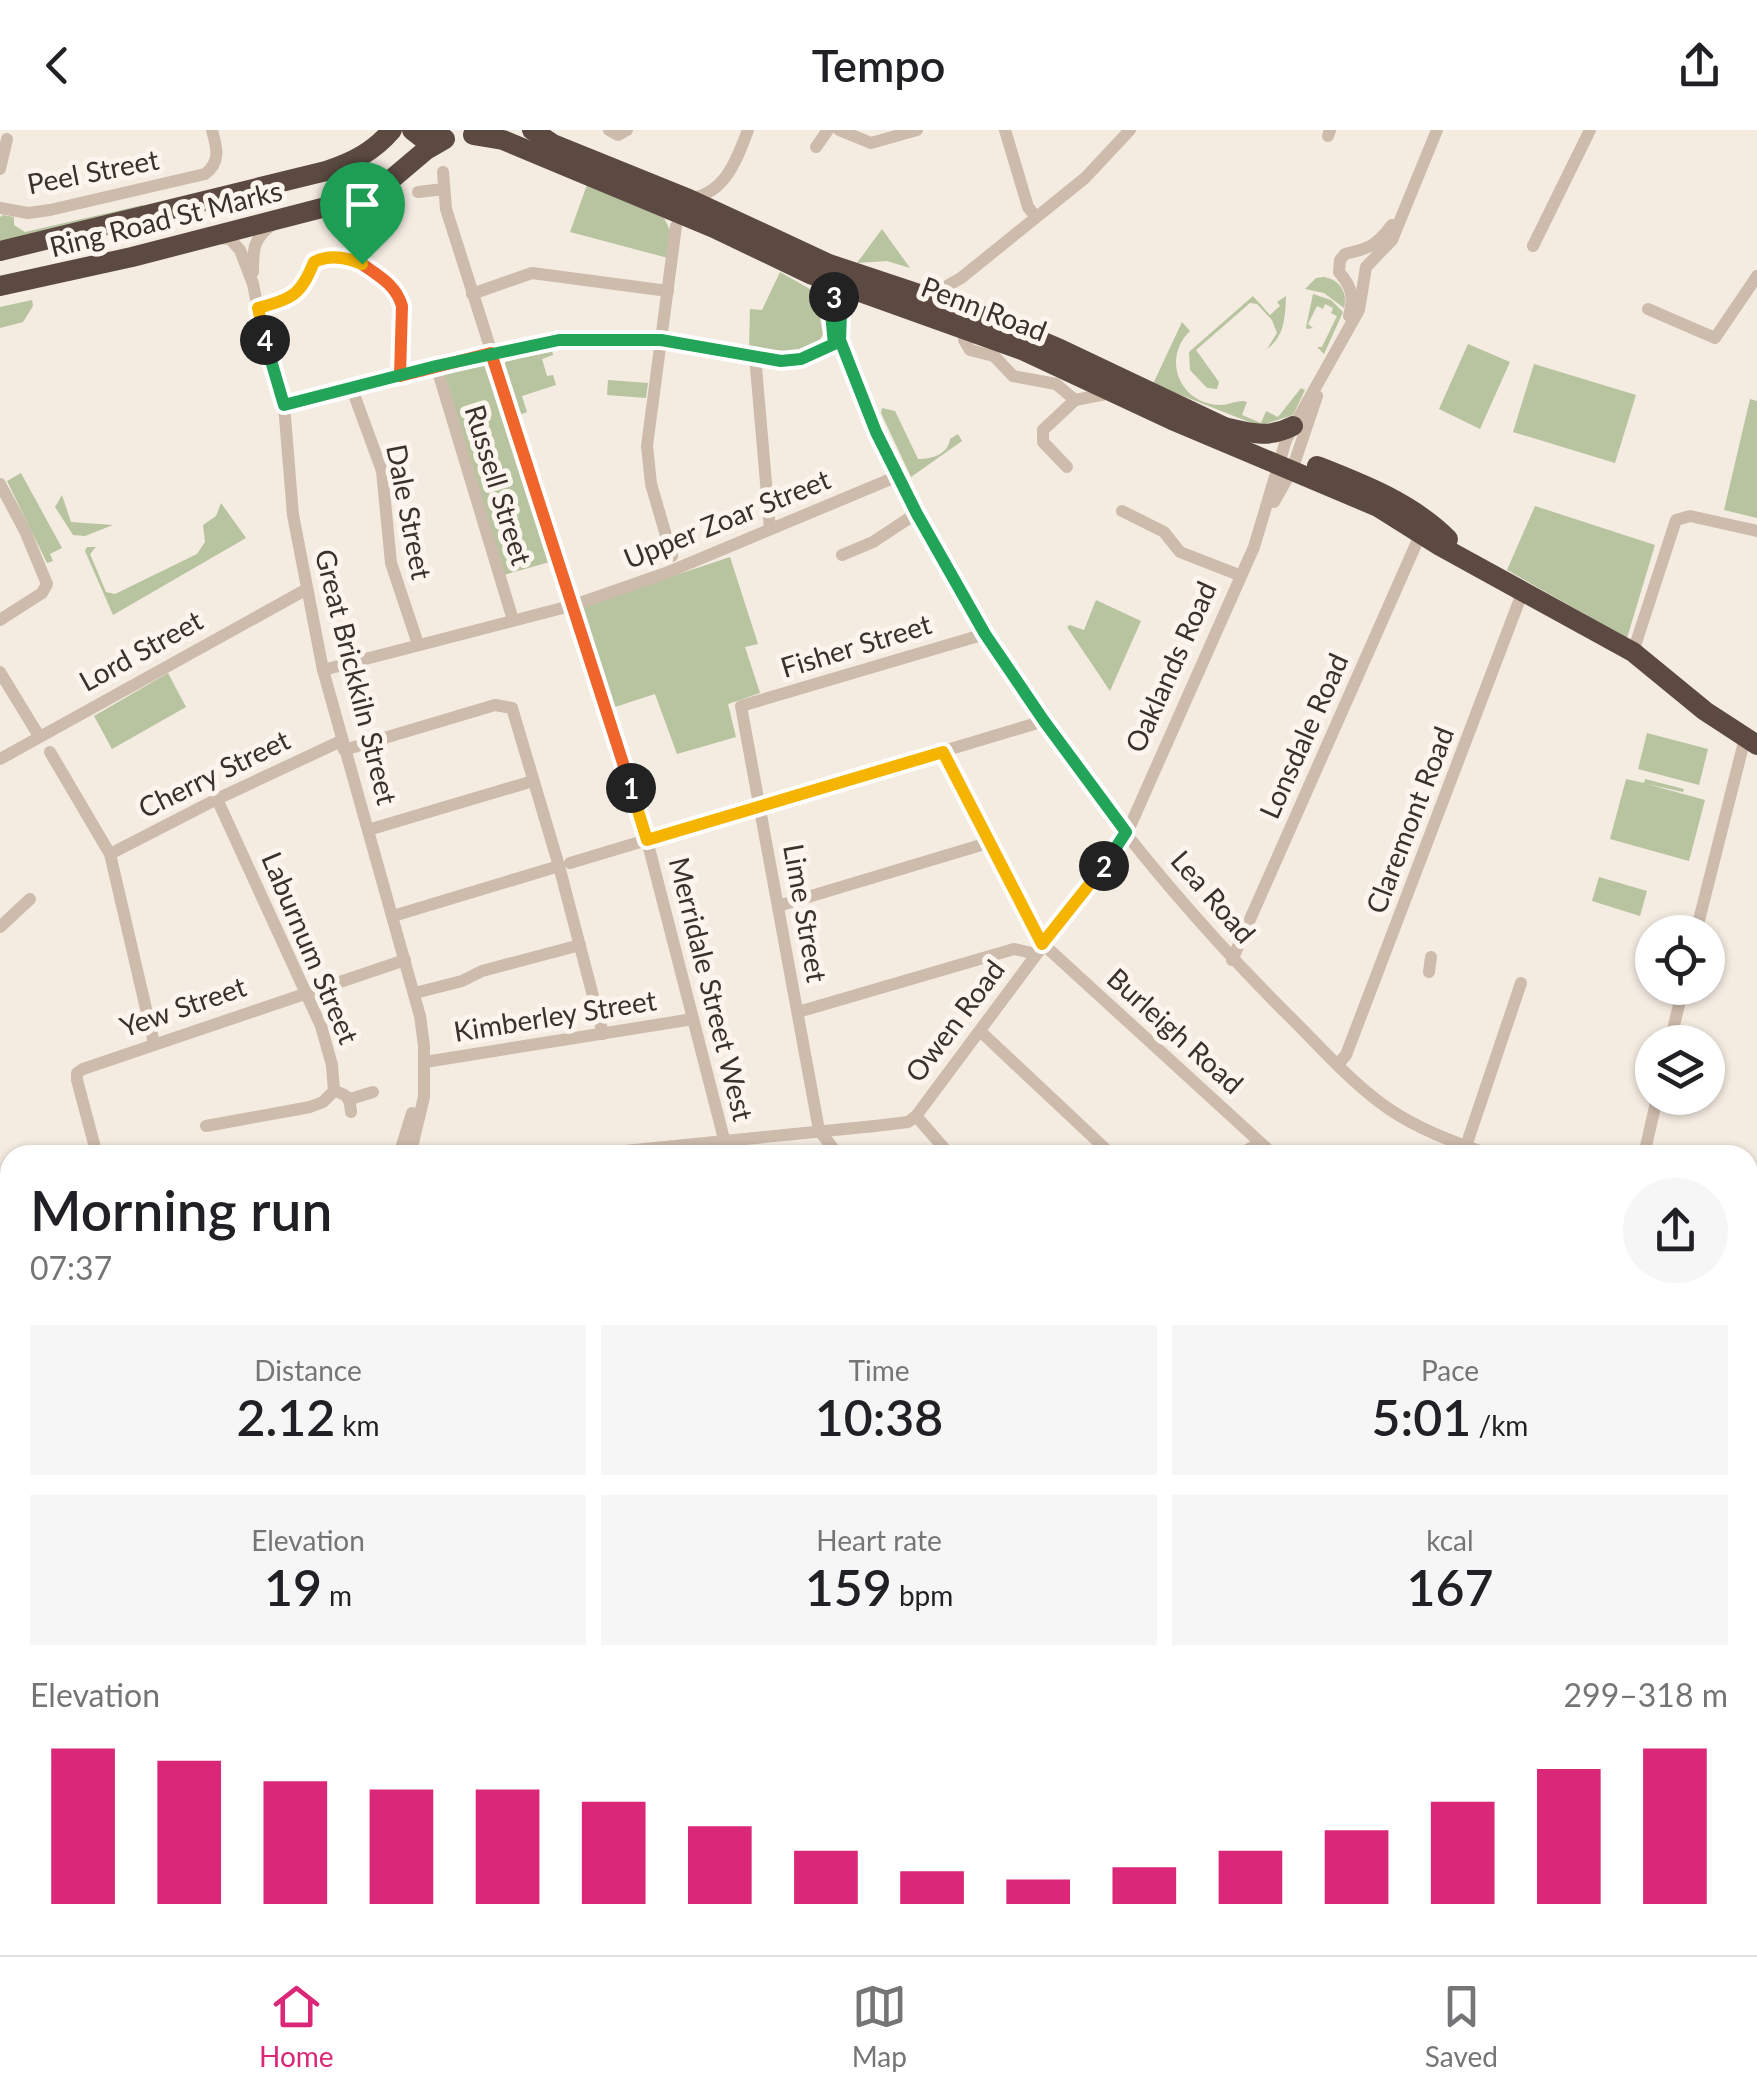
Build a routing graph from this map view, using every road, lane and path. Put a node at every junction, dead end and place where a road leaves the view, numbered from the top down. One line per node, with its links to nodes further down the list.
1 (212, 130): 23 (street, Peel Street)
2 (392, 130): 31 (highway, Ring Road St Marks)
3 (412, 130): 15 (highway)
4 (532, 130): 22 (highway, Penn Road)
5 (748, 130): 19 (street)
6 (828, 130): 16 (street)
7 (838, 130): 8 (street)
8 (917, 130)
9 (1004, 130): 25 (street)
10 (1130, 130): 25 (street)
11 (1437, 130): 24 (street)
12 (1590, 130): 30 (street)
13 (479, 132): 15 (highway); 33 (highway, Penn Road)
14 (4, 139): 17 (street)
15 (445, 139): 26 (highway, Ring Road St Marks)
16 (816, 147)
17 (0, 170)
18 (443, 172): 20 (street, Merridale Street West)
19 (721, 185): 22 (street); 27 (street)
20 (444, 189): 21 (street); 43 (street, Merridale Street West)
21 (418, 192)
22 (689, 199): 27 (highway, Penn Road)
23 (0, 208)
24 (1400, 215): 32 (street); 34 (street)
25 (1035, 216): 37 (street)
26 (281, 220): 29 (highway, Ring Road St Marks); 39 (street)
27 (731, 220): 33 (highway, Penn Road)
28 (679, 234): 42 (street)
29 (202, 238): 39 (street, Great Brickkiln Street); 40 (highway, Ring Road St Marks)
30 (1533, 246)
31 (0, 251)
32 (1359, 254): 34 (street); 38 (street)
33 (820, 269): 36 (highway, Penn Road); 41 (highway, Penn Road); 48 (street, Lea Road)
34 (1365, 270): 38 (street); 51 (street)
35 (1757, 276): 47 (street)
36 (867, 278): 41 (street); 44 (highway, Penn Road)
37 (961, 278): 44 (street); 49 (street)
38 (1348, 279): 51 (street)
39 (253, 284): 46 (street, Great Brickkiln Street)
40 (0, 286)
41 (842, 286): 45 (highway, Penn Road); 48 (street, Lea Road); 50 (street, Lea Road)
42 (668, 291): 43 (street); 52 (street)
43 (472, 294): 54 (street, Merridale Street West)
44 (916, 294): 49 (highway, Penn Road)
45 (882, 301): 49 (highway, Penn Road); 50 (street)
46 (258, 308): 58 (street); 63 (street, Great Brickkiln Street)
47 (1648, 309)
48 (831, 314): 53 (street, Lea Road)
49 (969, 320): 61 (highway, Penn Road); 62 (street); 64 (highway, Penn Road)
50 (839, 326): 59 (street, Lea Road)
51 (1346, 328): 56 (street)
52 (661, 340): 54 (street); 55 (street); 75 (street)
53 (834, 344): 55 (street); 59 (street, Lea Road)
54 (491, 353): 57 (street); 81 (street, Merridale Street West)
55 (755, 356): 72 (street)
56 (1330, 361): 65 (street); 66 (street)
57 (436, 366): 58 (street); 83 (street, Russell Street)
58 (400, 376): 60 (street)
59 (856, 384): 68 (street, Lea Road)
60 (352, 389): 63 (street); 85 (street, Dale Street)
61 (1112, 393): 62 (street); 66 (highway, Penn Road)
62 (1076, 400): 67 (street)
63 (284, 405): 79 (street, Great Brickkiln Street)
64 (1222, 426): 65 (highway); 66 (highway, Penn Road)
65 (1293, 426): 66 (street)
66 (1287, 461): 74 (highway, Penn Road); 77 (highway, Penn Road); 78 (street, Oaklands Road)
67 (1067, 467)
68 (898, 476): 71 (street, Lea Road); 72 (street, Upper Zoar Street)
69 (0, 484): 82 (street)
70 (1122, 511): 78 (street)
71 (917, 514): 76 (street); 84 (street, Lea Road)
72 (769, 522): 81 (street, Upper Zoar Street)
73 (1757, 531): 86 (street)
74 (1420, 532): 77 (highway, Penn Road); 115 (street, Lonsdale Road)
75 (672, 556)
76 (842, 556)
77 (1466, 559): 80 (highway, Penn Road)
78 (1239, 575): 101 (street, Oaklands Road)
79 (307, 588): 87 (street, Great Brickkiln Street); 91 (street, Lord Street)
80 (1523, 592): 86 (highway, Penn Road); 126 (street, Claremont Road)
81 (574, 604): 83 (street, Upper Zoar Street); 102 (street, Merridale Street West)
82 (0, 620)
83 (513, 620): 85 (street, Upper Zoar Street)
84 (985, 634): 89 (street, Fisher Street); 90 (street, Lea Road)
85 (418, 644): 87 (street, Upper Zoar Street)
86 (1633, 652): 92 (highway, Penn Road)
87 (323, 670): 93 (street, Great Brickkiln Street)
88 (0, 672): 91 (street)
89 (741, 706): 99 (street, Lime Street)
90 (1044, 721): 95 (street); 101 (street, Lea Road)
91 (39, 736): 96 (street, Lord Street)
92 (1751, 741): 108 (street)
93 (343, 746): 97 (street, Cherry Street); 98 (street, Cherry Street); 100 (street, Great Brickkiln Street)
94 (50, 752): 104 (street)
95 (943, 752): 99 (street); 103 (street)
96 (0, 758)
97 (533, 781): 100 (street); 105 (street)
98 (217, 799): 104 (street, Cherry Street); 118 (street, Laburnum Street)
99 (760, 806): 102 (street); 107 (street, Lime Street)
100 (368, 830): 109 (street, Great Brickkiln Street)
101 (1126, 832): 112 (street, Owen Road); 115 (street, Lea Road)
102 (647, 840): 105 (street); 121 (street, Merridale Street West)
103 (990, 842): 107 (street); 112 (street)
104 (110, 854): 124 (street)
105 (564, 865): 109 (street); 111 (street)
106 (30, 899): 110 (street)
107 (778, 906): 120 (street, Lime Street)
108 (1701, 915)
109 (393, 916): 114 (street, Great Brickkiln Street)
110 (9, 922)
111 (580, 945): 119 (street); 123 (street)
112 (1039, 949): 120 (street); 122 (street, Owen Road); 135 (street, Burleigh Road)
113 (1430, 957): 116 (street)
114 (405, 960): 118 (street, Yew Street); 119 (street, Great Brickkiln Street)
115 (1232, 960): 126 (street, Lea Road)
116 (1429, 972)
117 (1521, 983): 147 (street)
118 (307, 992): 124 (street, Yew Street); 128 (street, Laburnum Street)
119 (414, 993): 125 (street, Great Brickkiln Street)
120 (798, 1012): 133 (street, Lime Street)
121 (693, 1019): 123 (street, Kimberley Street); 134 (street, Merridale Street West)
122 (980, 1031): 131 (street, Owen Road); 143 (street)
123 (603, 1034): 125 (street, Kimberley Street)
124 (154, 1043): 136 (street, Yew Street)
125 (425, 1062): 127 (street, Great Brickkiln Street)
126 (1339, 1063): 146 (street, Lea Road)
127 (424, 1084): 137 (street, Great Brickkiln Street); 138 (street)
128 (334, 1091): 129 (street); 132 (street)
129 (373, 1092)
130 (1654, 1115): 148 (street)
131 (916, 1116): 133 (street, Owen Road); 142 (street)
132 (206, 1126)
133 (820, 1130): 134 (street, Owen Road); 141 (street)
134 (724, 1139): 139 (street, Owen Road); 140 (street, Merridale Street West)
135 (1260, 1143): 144 (street); 145 (street, Burleigh Road)
136 (95, 1145)
137 (403, 1145)
138 (412, 1145)
139 (672, 1145)
140 (727, 1145)
141 (831, 1145)
142 (941, 1145)
143 (1101, 1145)
144 (1256, 1145)
145 (1262, 1145)
146 (1455, 1145)
147 (1466, 1145)
148 (1646, 1145)

